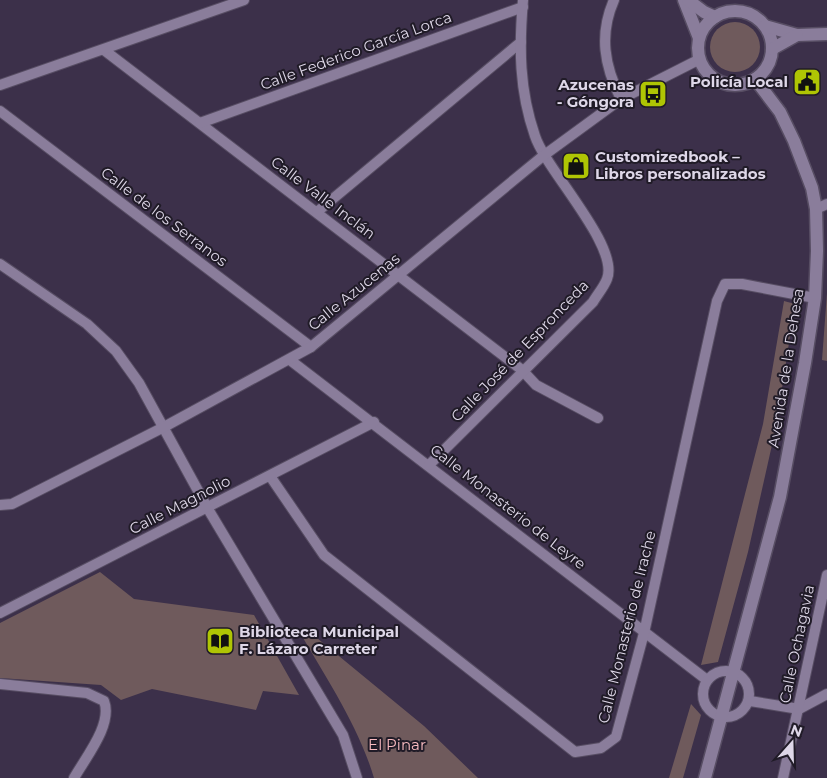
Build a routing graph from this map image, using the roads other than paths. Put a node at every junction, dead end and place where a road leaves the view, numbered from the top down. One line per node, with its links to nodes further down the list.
1 (244, 0): 13 (street)
2 (614, 0): 17 (street)
3 (684, 0): 10 (street)
4 (688, 0): 6 (street)
5 (523, 3): 11 (street, Calle José de Espronceda); 19 (street, Calle Federico García Lorca)
6 (715, 16): 7 (street); 10 (street)
7 (765, 26): 9 (street); 12 (street)
8 (827, 34): 9 (street)
9 (797, 35): 12 (street)
10 (699, 38): 14 (street)
11 (521, 42): 20 (street, Calle José de Espronceda); 22 (street)
12 (772, 49): 15 (street)
13 (104, 50): 16 (street); 19 (street, Calle Valle Inclán)
14 (700, 59): 15 (street); 17 (street, Calle Azucenas)
15 (755, 79): 21 (street, Avenida de la Dehesa)
16 (0, 85)
17 (621, 99): 20 (street, Calle Azucenas)
18 (0, 111): 26 (street, Calle de los Serranos)
19 (200, 123): 22 (street, Calle Valle Inclán)
20 (543, 156): 24 (street, Calle Azucenas); 28 (street, Calle José de Espronceda)
21 (822, 207): 25 (street, Avenida de la Dehesa)
22 (317, 212): 24 (street, Calle Valle Inclán)
23 (0, 264): 31 (street)
24 (398, 275): 26 (street, Calle Azucenas); 28 (street, Calle Valle Inclán)
25 (815, 298): 38 (street, Calle Monasterio de Irache); 39 (street, Avenida de la Dehesa)
26 (311, 347): 27 (street, Calle Azucenas)
27 (290, 360): 30 (street, Calle Monasterio de Leyre); 31 (street, Calle Azucenas)
28 (522, 370): 29 (street, Calle Valle Inclán); 32 (street, Calle José de Espronceda)
29 (598, 418)
30 (374, 422): 32 (street, Calle Monasterio de Leyre); 33 (street, Calle Magnolio)
31 (164, 427): 34 (street, Calle Azucenas); 35 (street)
32 (429, 464): 38 (street, Calle Monasterio de Leyre)
33 (270, 476): 35 (street, Calle Magnolio); 38 (street, Calle Monasterio de Irache)
34 (0, 505)
35 (208, 508): 37 (street, Calle Magnolio); 47 (street)
36 (827, 575): 44 (street, Calle Ochagavia)
37 (0, 613)
38 (644, 633): 40 (street, Calle Monasterio de Leyre)
39 (735, 672): 40 (street); 43 (street); 45 (street, Avenida de la Dehesa)
40 (707, 680): 45 (street)
41 (0, 684): 46 (street)
42 (827, 694): 44 (street)
43 (750, 701): 44 (street); 45 (street)
44 (799, 709): 49 (street, Calle Ochagavia)
45 (722, 719): 48 (street, Avenida de la Dehesa)
46 (74, 778)
47 (357, 778)
48 (705, 778)
49 (783, 778)

